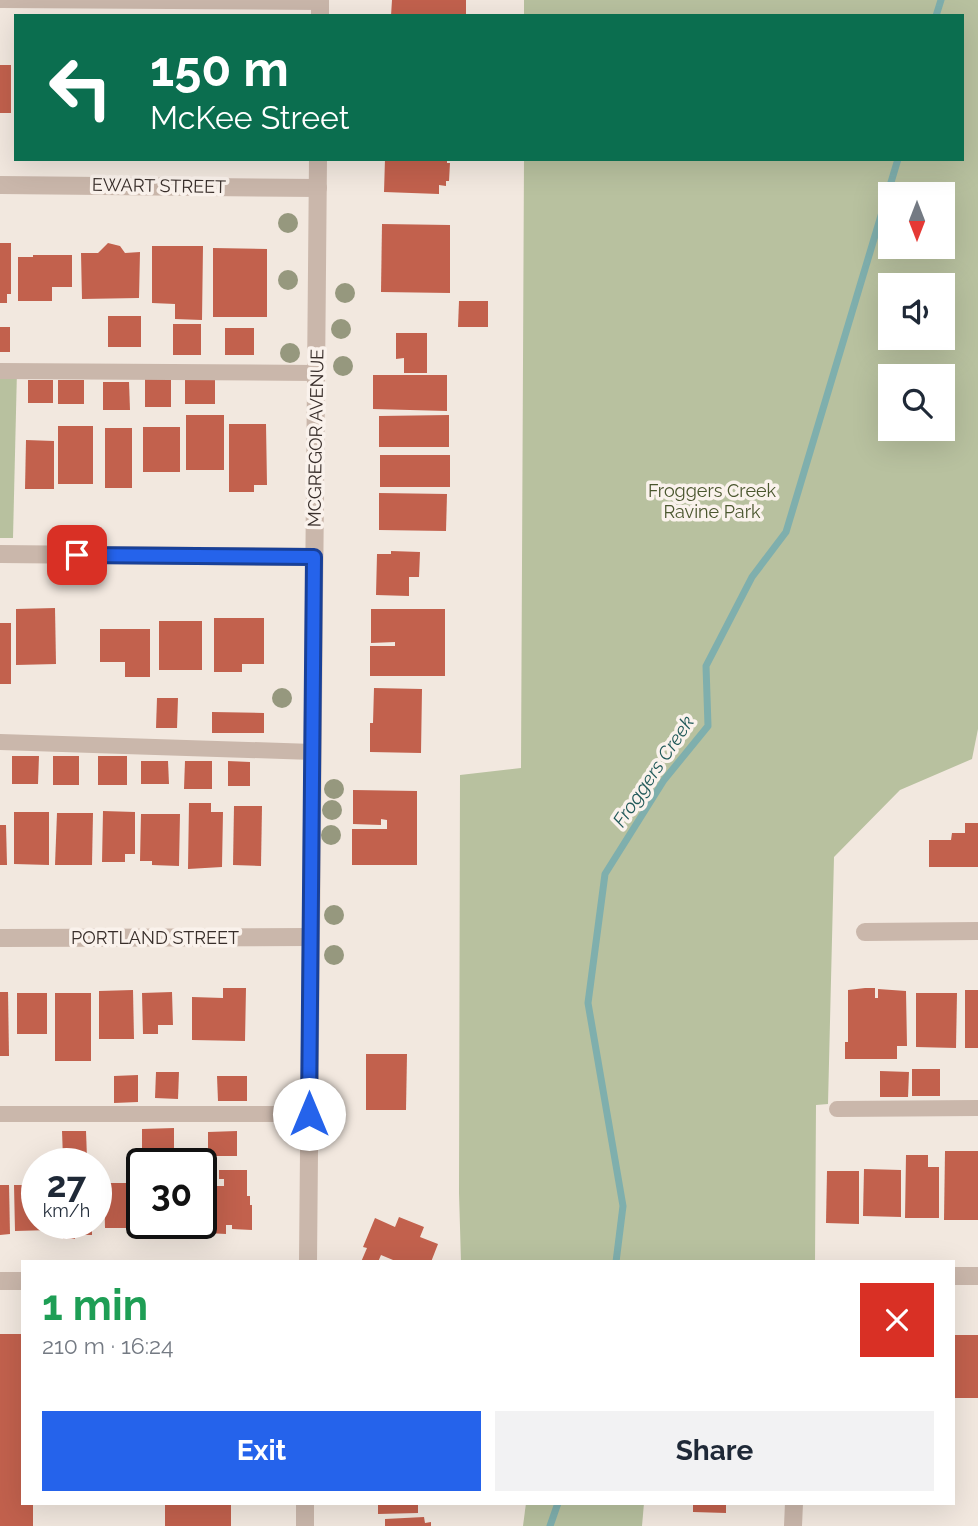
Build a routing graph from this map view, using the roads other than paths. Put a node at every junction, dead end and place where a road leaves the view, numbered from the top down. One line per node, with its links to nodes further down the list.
1 (0, 0): 2 (lane)
2 (320, 6)
3 (318, 161): 5 (street, MCGREGOR AVENUE)
4 (0, 185): 5 (street, EWART STREET)
5 (318, 188): 7 (street, MCGREGOR AVENUE)
6 (0, 371): 7 (lane)
7 (316, 373): 9 (street, MCGREGOR AVENUE)
8 (0, 554): 9 (street)
9 (314, 557): 11 (street, MCGREGOR AVENUE)
10 (0, 742): 11 (lane)
11 (313, 751): 14 (street, MCGREGOR AVENUE)
12 (978, 931): 13 (street)
13 (865, 932)
14 (310, 937): 15 (street, PORTLAND STREET); 19 (street, MCGREGOR AVENUE)
15 (0, 938)
16 (978, 1108): 17 (lane)
17 (837, 1109)
18 (0, 1114): 19 (lane)
19 (309, 1114): 20 (street, MCGREGOR AVENUE)
20 (307, 1260)
21 (955, 1276): 22 (street)
22 (978, 1276)
23 (0, 1281): 24 (street)
24 (21, 1281)
25 (305, 1505): 27 (street)
26 (794, 1505): 28 (street)
27 (305, 1526)
28 (793, 1526)

